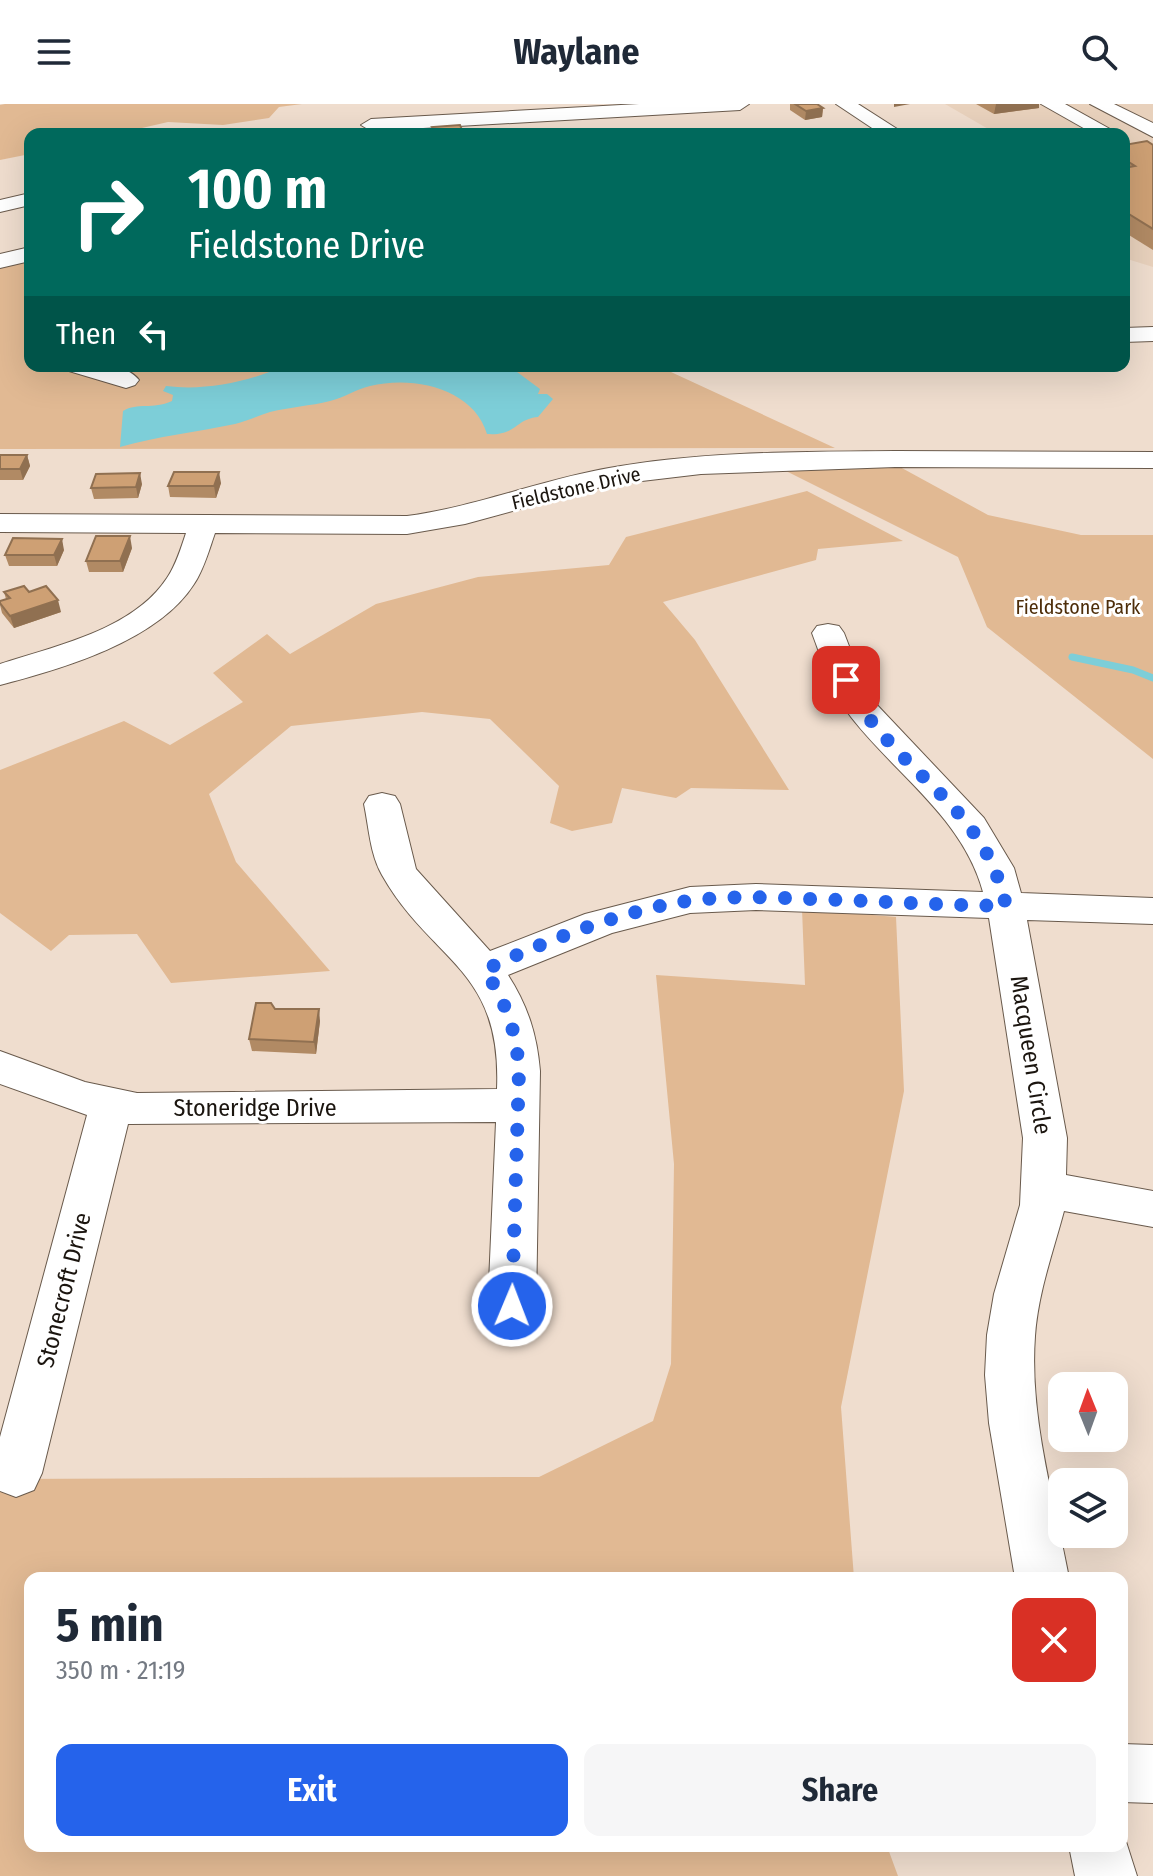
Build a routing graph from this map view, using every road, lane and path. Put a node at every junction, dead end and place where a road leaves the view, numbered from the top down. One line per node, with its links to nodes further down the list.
1 (740, 104): 5 (street)
2 (845, 104): 6 (street)
3 (1050, 104): 7 (street)
4 (1099, 104): 8 (street)
5 (371, 125)
6 (885, 128)
7 (1097, 128)
8 (1153, 131)
9 (1130, 138): 10 (street)
10 (1153, 139)
11 (24, 200): 12 (street)
12 (0, 206)
13 (24, 255): 14 (street)
14 (0, 261)
15 (1153, 334): 16 (street)
16 (1130, 335)
17 (99, 372): 18 (street)
18 (126, 380)
19 (1153, 460): 21 (street, Fieldstone Drive)
20 (0, 523): 21 (street, Fieldstone Drive)
21 (203, 525): 23 (street)
22 (828, 633): 25 (street, Macqueen Circle)
23 (0, 675)
24 (382, 804): 27 (street)
25 (1006, 906): 26 (street); 27 (street); 31 (street, Macqueen Circle)
26 (1153, 911)
27 (485, 970): 29 (street)
28 (0, 1067): 30 (street, Stoneridge Drive)
29 (517, 1105): 30 (street, Stoneridge Drive); 33 (street)
30 (111, 1106): 34 (street, Stonecroft Drive)
31 (1045, 1189): 32 (street); 35 (street, Macqueen Circle)
32 (1153, 1209)
33 (512, 1306)
34 (16, 1473)
35 (1041, 1572)
36 (1128, 1773): 37 (street)
37 (1153, 1774)
38 (1100, 1852): 39 (street)
39 (1106, 1876)

